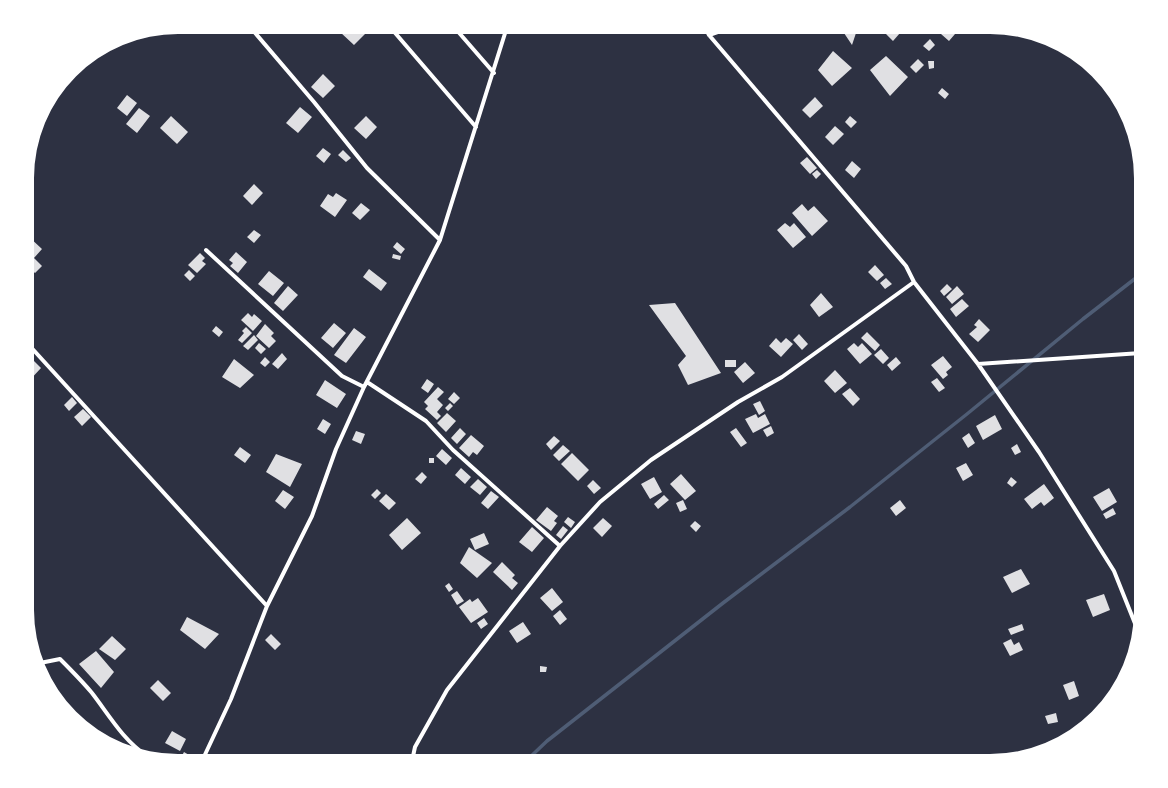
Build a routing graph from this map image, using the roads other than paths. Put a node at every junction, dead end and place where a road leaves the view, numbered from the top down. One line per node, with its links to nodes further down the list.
1 (256, 34): 8 (street)
2 (396, 34): 7 (street)
3 (460, 34): 6 (street)
4 (505, 34): 6 (street)
5 (710, 35): 10 (street)
6 (494, 73): 7 (street)
7 (476, 127): 8 (street)
8 (440, 240): 14 (street)
9 (206, 250): 15 (street)
10 (914, 282): 13 (street); 16 (street)
11 (34, 351): 17 (street)
12 (1134, 353): 13 (street)
13 (978, 364): 18 (street)
14 (367, 382): 15 (street); 16 (street)
15 (364, 387): 17 (street)
16 (560, 546): 22 (street)
17 (267, 606): 21 (street)
18 (1134, 621)
19 (44, 662): 20 (street)
20 (134, 747)
21 (205, 754)
22 (414, 754)

